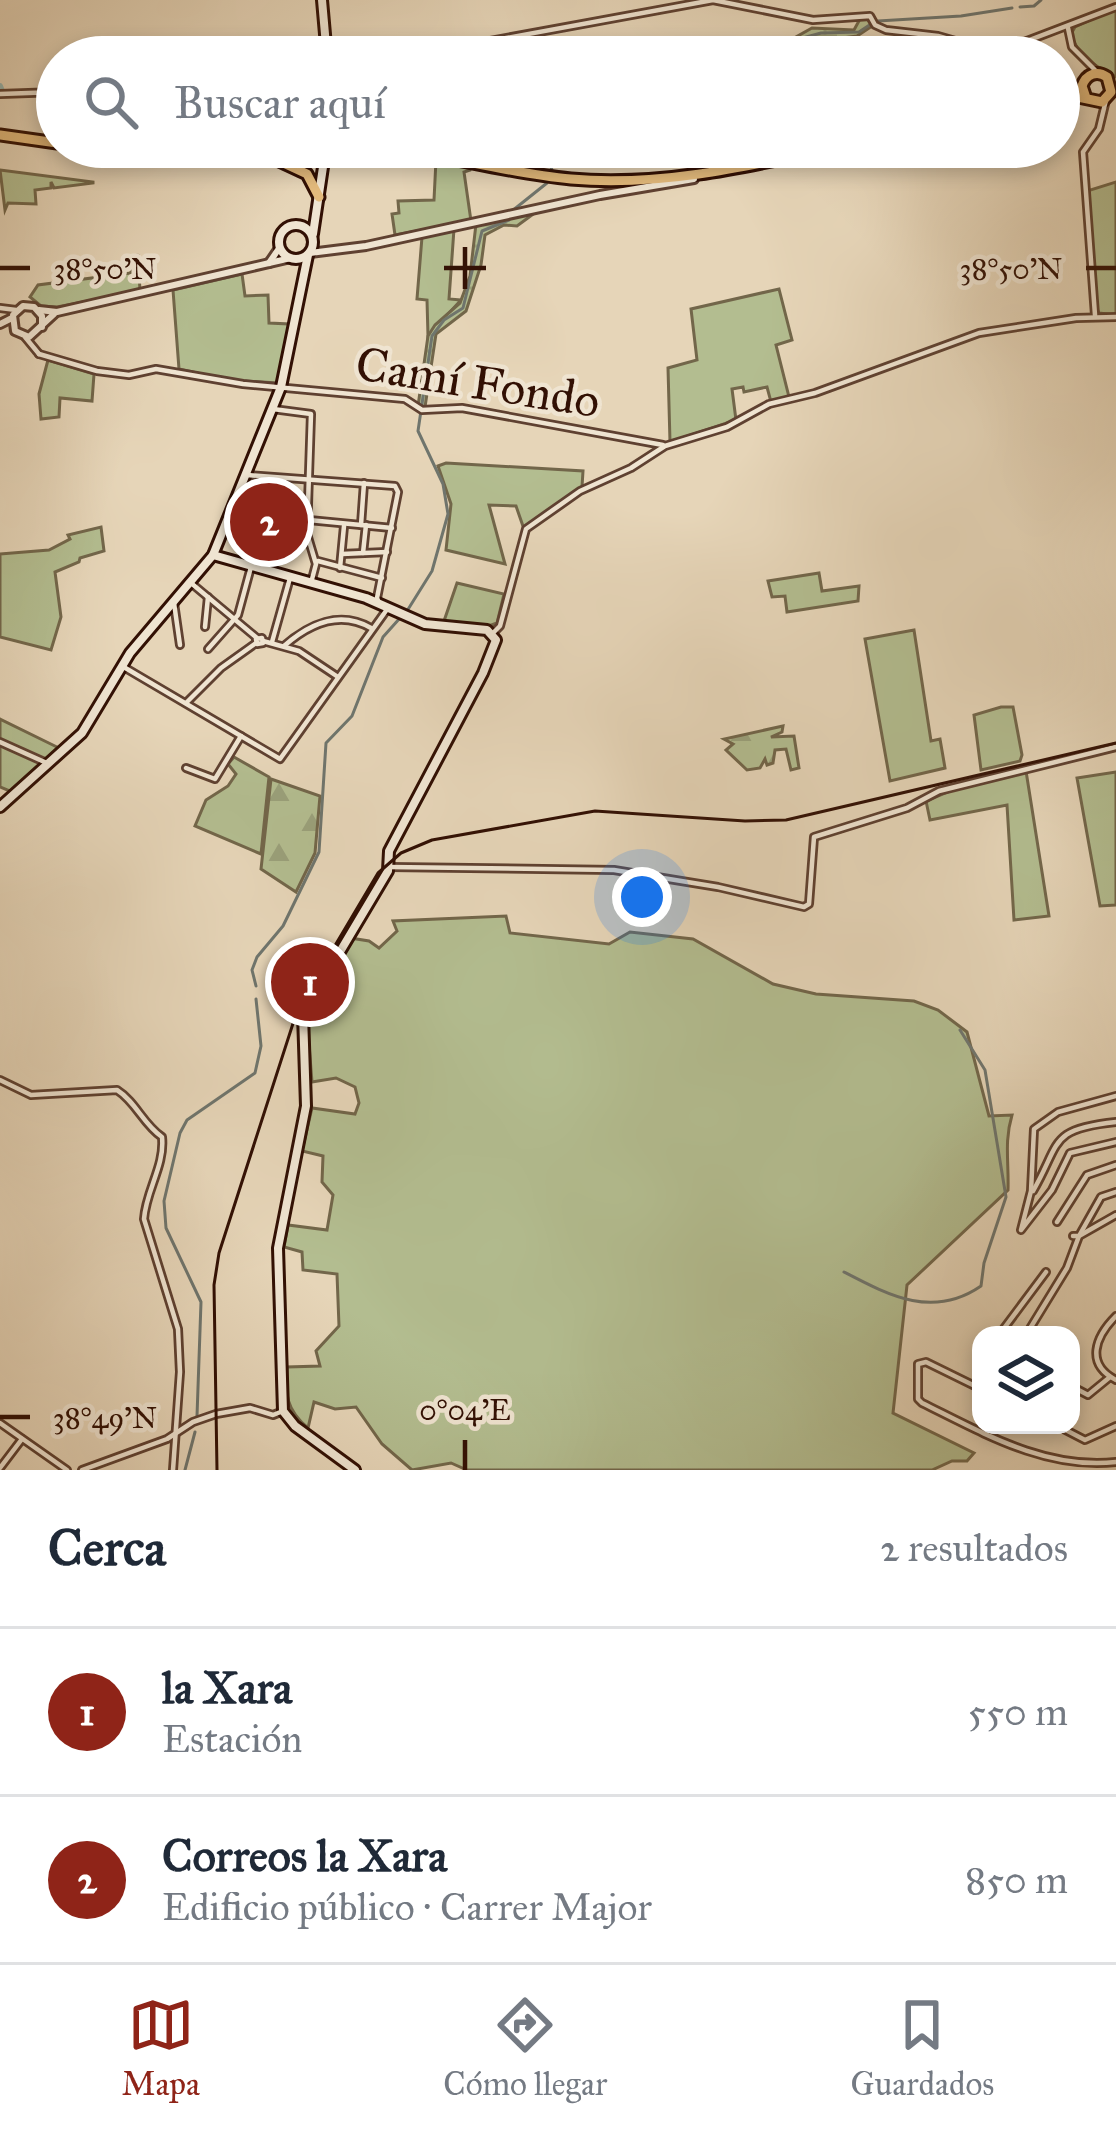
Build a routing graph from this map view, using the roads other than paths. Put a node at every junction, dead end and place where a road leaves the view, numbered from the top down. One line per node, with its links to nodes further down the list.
1 (322, 0): 4 (main road)
2 (1116, 7): 3 (street)
3 (1068, 28): 7 (street); 8 (street)
4 (325, 36)
5 (517, 36): 6 (street)
6 (924, 36)
7 (1039, 36)
8 (1070, 36)
9 (1080, 56): 10 (street)
10 (1085, 62): 11 (street); 12 (street)
11 (1108, 77): 12 (main road); 16 (main road)
12 (1083, 83): 13 (main road); 16 (main road)
13 (1080, 85)
14 (36, 93): 15 (street)
15 (0, 94)
16 (1102, 98): 17 (street); 17 (street)
17 (1102, 122): 39 (street)
18 (0, 135): 19 (main road)
19 (36, 140)
20 (294, 168): 29 (main road)
21 (323, 168): 29 (main road)
22 (499, 168): 27 (main road)
23 (506, 168): 27 (main road)
24 (710, 168): 28 (main road)
25 (734, 168): 28 (main road)
26 (739, 168): 33 (street)
27 (522, 172): 28 (main road)
28 (668, 177)
29 (319, 196): 30 (main road)
30 (314, 219): 31 (main road); 33 (main road)
31 (302, 226): 32 (main road); 33 (main road)
32 (280, 247): 33 (main road); 34 (street)
33 (305, 251): 34 (street); 46 (main road)
34 (261, 268): 37 (street)
35 (0, 308): 38 (street)
36 (39, 310): 37 (street); 38 (street); 42 (street)
37 (57, 312): 42 (street)
38 (14, 314): 41 (street); 43 (street)
39 (1095, 316): 40 (street); 48 (street)
40 (1116, 317)
41 (0, 325): 43 (street)
42 (40, 330): 44 (street); 45 (street)
43 (15, 331): 44 (street)
44 (25, 337): 45 (street)
45 (39, 354): 46 (street, Camí Fondo)
46 (280, 387): 47 (main road); 48 (street, Camí Fondo)
47 (274, 409): 49 (main road); 50 (street)
48 (665, 446): 75 (street)
49 (247, 475): 50 (street); 52 (main road)
50 (310, 481): 51 (street); 53 (street)
51 (364, 483): 55 (street); 56 (street)
52 (230, 518): 57 (street); 61 (main road)
53 (309, 520): 54 (street); 57 (street)
54 (345, 524): 55 (street); 59 (street)
55 (363, 525): 56 (street); 60 (street)
56 (392, 528): 58 (street)
57 (307, 531): 62 (street)
58 (387, 552): 60 (street); 66 (street)
59 (342, 554): 60 (street); 64 (street)
60 (364, 554)
61 (213, 555): 63 (main road); 68 (main road)
62 (315, 560): 64 (street); 67 (street)
63 (251, 567): 65 (main road); 72 (street)
64 (340, 568): 66 (street)
65 (290, 578): 67 (main road); 78 (street)
66 (382, 578): 71 (street)
67 (311, 583): 71 (main road)
68 (191, 584): 69 (street); 70 (main road)
69 (208, 597): 72 (street); 73 (street)
70 (174, 603): 79 (street); 83 (main road)
71 (382, 604): 74 (street); 75 (main road)
72 (233, 619): 77 (street); 81 (street)
73 (205, 627)
74 (372, 629): 76 (street); 84 (street)
75 (493, 633): 92 (main road)
76 (297, 636): 80 (street); 82 (street)
77 (259, 641): 78 (street); 85 (street)
78 (272, 642): 80 (street)
79 (180, 645)
80 (284, 646): 82 (street)
81 (208, 649)
82 (299, 651): 84 (street)
83 (122, 666): 85 (street); 89 (main road)
84 (338, 677): 86 (street)
85 (186, 703): 86 (street)
86 (241, 736): 90 (street)
87 (0, 742): 89 (street)
88 (1116, 747): 92 (street)
89 (49, 764): 91 (main road)
90 (186, 768)
91 (0, 807)
92 (388, 868): 110 (main road)
93 (0, 1080): 116 (street)
94 (1116, 1096): 98 (street)
95 (1116, 1121): 98 (street)
96 (1116, 1142): 98 (street)
97 (1116, 1166): 101 (street)
98 (1031, 1191)
99 (1116, 1192): 102 (street)
100 (1116, 1214): 102 (street)
101 (1057, 1222)
102 (1076, 1236): 106 (street)
103 (1046, 1273): 105 (street)
104 (1116, 1316): 107 (street)
105 (1006, 1326)
106 (1032, 1326)
107 (1113, 1378): 109 (street)
108 (972, 1384): 113 (street)
109 (1080, 1394)
110 (283, 1411): 116 (street); 123 (main road)
111 (0, 1423): 117 (street)
112 (1116, 1426): 115 (street)
113 (972, 1427)
114 (988, 1434): 118 (street)
115 (1072, 1434)
116 (173, 1436): 121 (street); 122 (street)
117 (22, 1439): 119 (street); 120 (street)
118 (1116, 1462)
119 (0, 1468)
120 (68, 1470)
121 (82, 1470)
122 (173, 1470)
123 (355, 1470)

